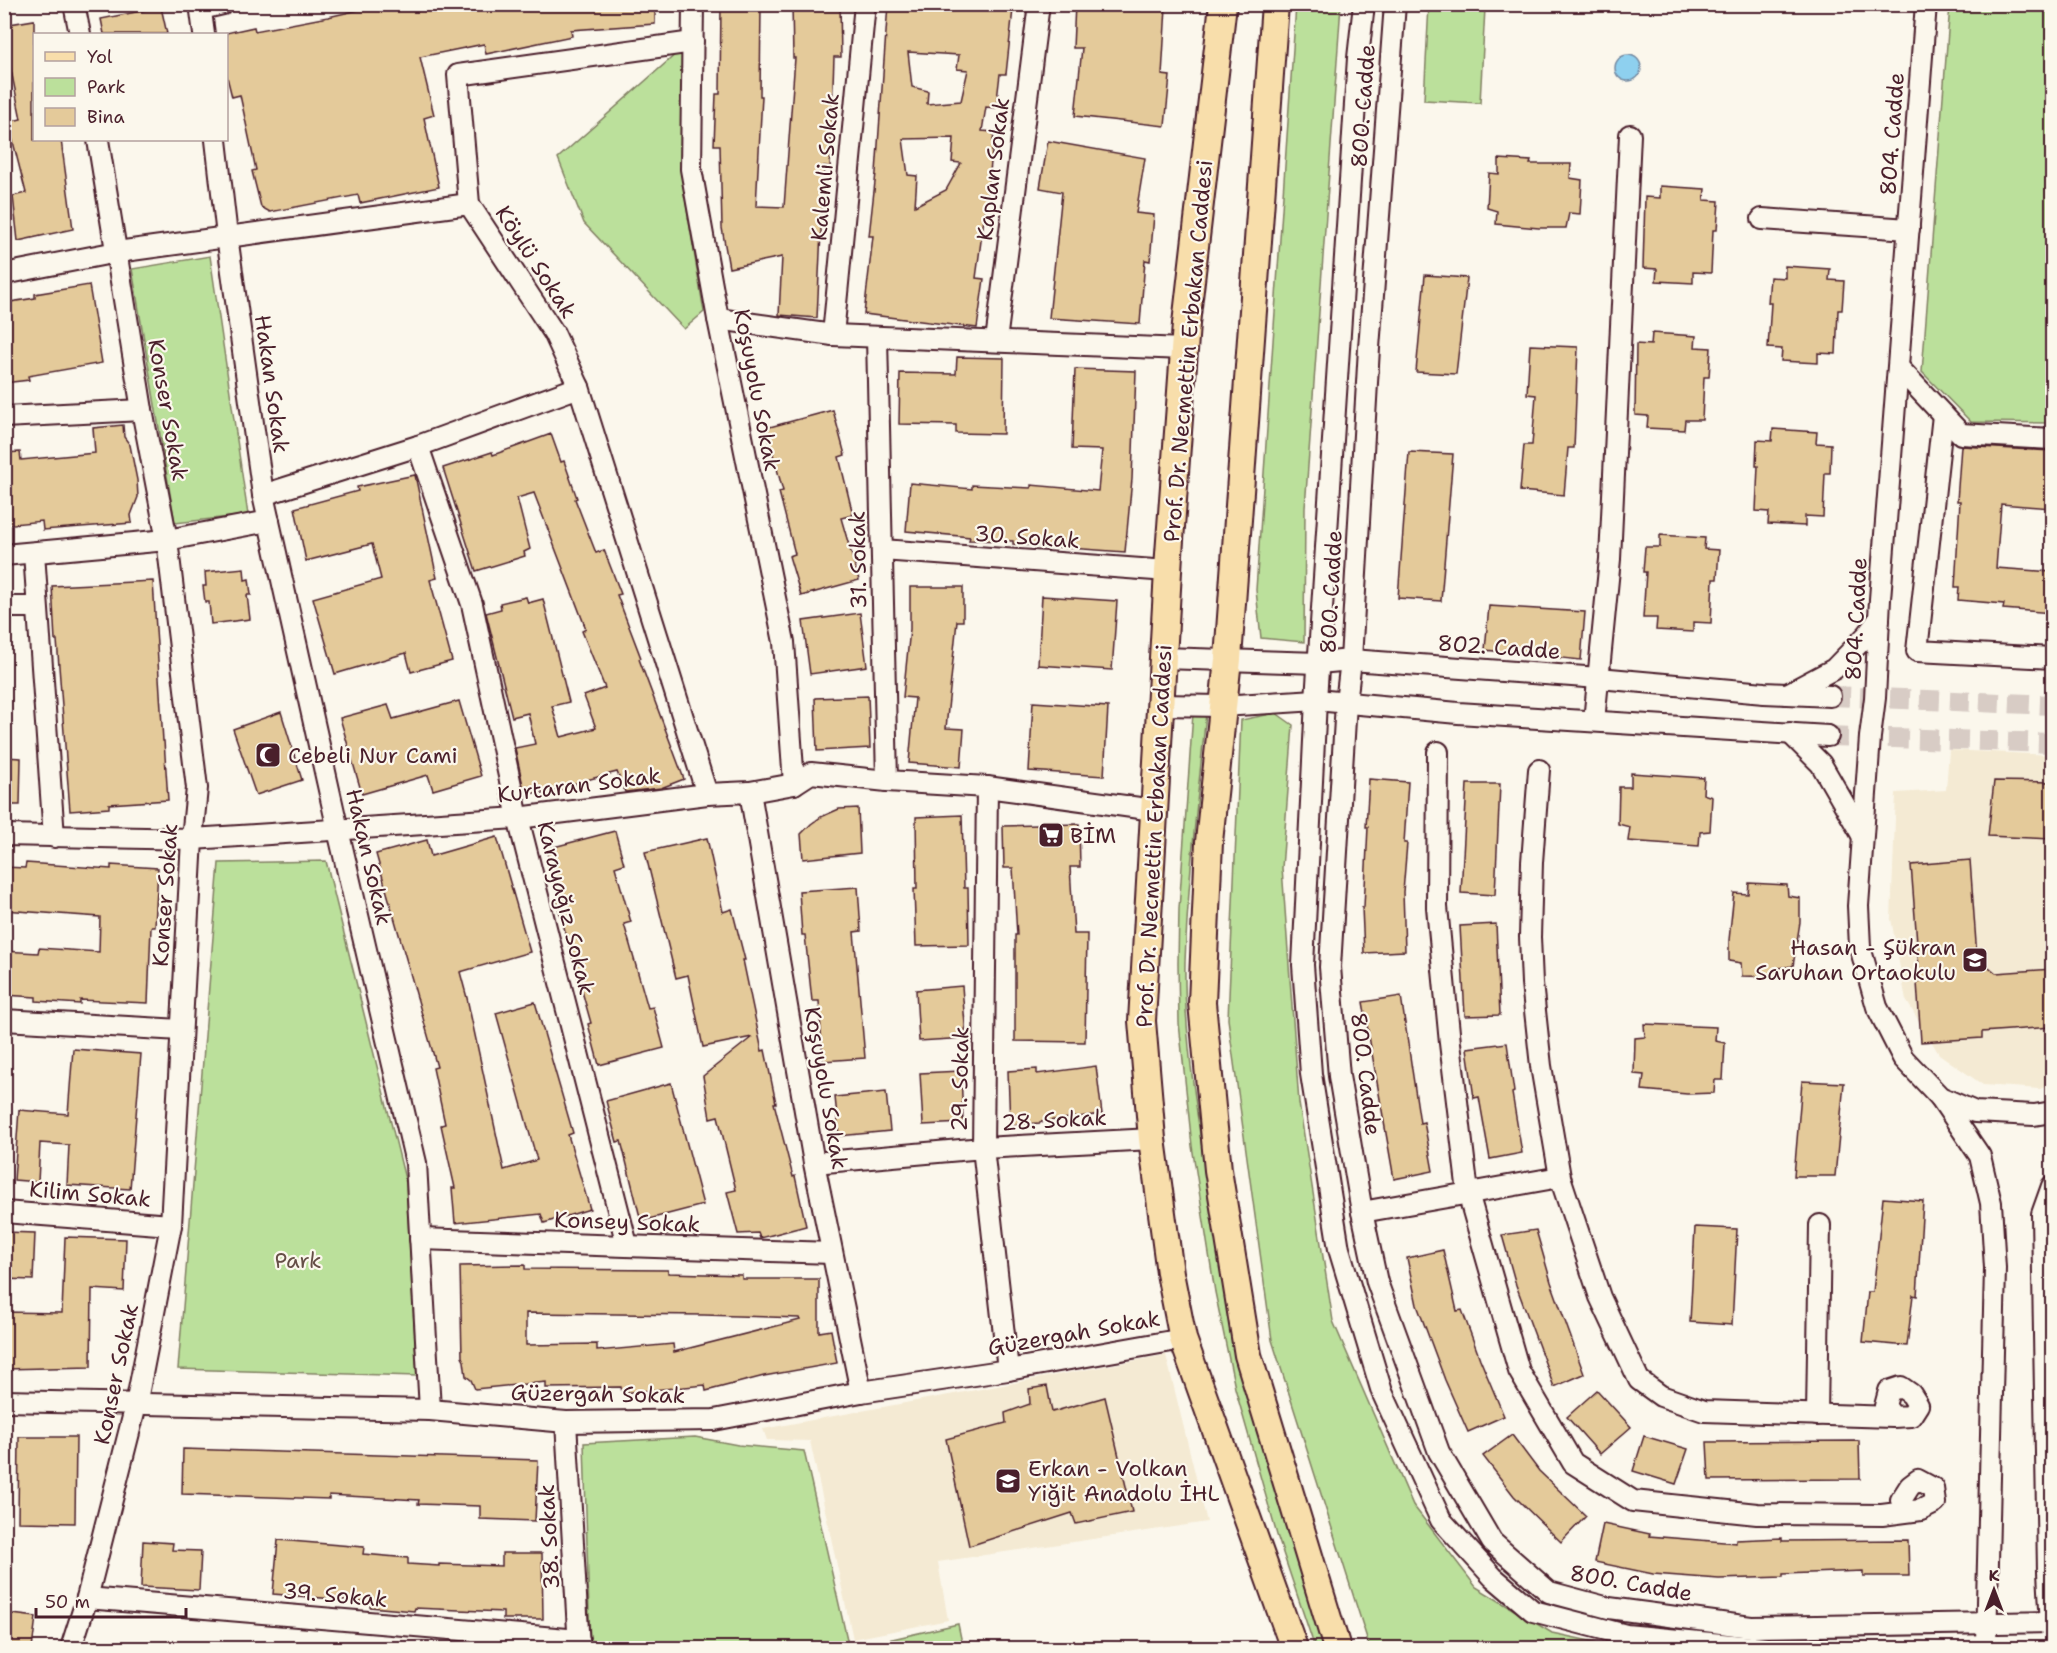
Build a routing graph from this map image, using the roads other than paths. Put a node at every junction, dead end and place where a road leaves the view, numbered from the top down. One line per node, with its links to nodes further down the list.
1 (74, 4): 12 (street)
2 (223, 4): 11 (street)
3 (693, 4): 14 (street, Koşuyolu Sokak)
4 (865, 4): 25 (street, Kalemli Sokak)
5 (1039, 4): 27 (street, Kaplan Sokak)
6 (1223, 4): 28 (main road, Prof. Dr. Necmettin Erbakan Caddesi)
7 (1275, 4): 48 (main road)
8 (1364, 4): 50 (street, 800. Cadde)
9 (1395, 4): 49 (street, 800. Cadde)
10 (1926, 4): 20 (street, 804. Cadde)
11 (201, 7): 13 (street)
12 (80, 33)
13 (204, 33)
14 (693, 42): 18 (street); 24 (street, Koşuyolu Sokak)
15 (1630, 135): 51 (street)
16 (98, 141): 22 (street, Konser Sokak)
17 (216, 141): 21 (street, Hakan Sokak)
18 (469, 204): 21 (street, Köylü Sokak); 30 (street, Köylü Sokak)
19 (1762, 219): 20 (street)
20 (1909, 229): 29 (street, 804. Cadde)
21 (227, 236): 22 (street, Köylü Sokak); 36 (street, Hakan Sokak)
22 (117, 252): 23 (street, Köylü Sokak); 31 (street, Konser Sokak)
23 (4, 274)
24 (718, 319): 25 (street); 64 (street, Koşuyolu Sokak)
25 (833, 334): 26 (street)
26 (876, 337): 27 (street); 39 (street, 31. Sokak)
27 (996, 340): 28 (street)
28 (1184, 349): 42 (main road, Prof. Dr. Necmettin Erbakan Caddesi)
29 (1899, 368): 32 (street); 45 (street, 804. Cadde)
30 (579, 387): 35 (street); 67 (street, Köylü Sokak)
31 (142, 410): 33 (street); 38 (street, Konser Sokak)
32 (1943, 415): 34 (street); 47 (street)
33 (4, 417)
34 (2052, 439)
35 (418, 446): 36 (street); 69 (street, Karayağız Sokak)
36 (263, 495): 37 (street, Hakan Sokak)
37 (269, 521): 38 (street); 70 (street, Hakan Sokak)
38 (167, 540): 40 (street); 74 (street, Konser Sokak)
39 (882, 550): 42 (street, 30. Sokak); 63 (street, 31. Sokak)
40 (33, 553): 41 (street); 43 (street)
41 (4, 555)
42 (1168, 571): 46 (main road, Prof. Dr. Necmettin Erbakan Caddesi)
43 (37, 607): 44 (street); 73 (street)
44 (4, 608)
45 (1879, 619): 52 (street); 72 (street, 804. Cadde)
46 (1163, 658): 48 (street, 802. Cadde); 56 (main road, Prof. Dr. Necmettin Erbakan Caddesi)
47 (2052, 658)
48 (1228, 659): 50 (street, 802. Cadde); 57 (main road)
49 (1351, 660): 50 (street, 802. Cadde); 51 (street, 802. Cadde); 55 (street, 800. Cadde)
50 (1319, 663): 54 (street, 800. Cadde)
51 (1599, 678): 52 (street, 802. Cadde); 58 (street)
52 (1787, 694): 53 (street, 802. Cadde)
53 (1830, 696)
54 (1316, 700): 55 (street); 57 (street); 111 (street, 800. Cadde)
55 (1346, 703): 58 (street); 86 (street, 800. Cadde)
56 (1160, 705): 57 (street); 68 (main road, Prof. Dr. Necmettin Erbakan Caddesi)
57 (1222, 706): 110 (main road)
58 (1594, 721): 59 (street)
59 (1790, 733): 60 (street); 72 (street)
60 (1828, 736)
61 (1438, 752): 84 (street)
62 (1539, 770): 82 (street)
63 (887, 781): 64 (street, Kurtaran Sokak); 65 (street, Kurtaran Sokak)
64 (794, 784): 66 (street, Kurtaran Sokak)
65 (987, 787): 68 (street, Kurtaran Sokak); 80 (street, 29. Sokak)
66 (750, 792): 67 (street, Kurtaran Sokak); 81 (street, Koşuyolu Sokak)
67 (707, 794): 69 (street, Kurtaran Sokak)
68 (1154, 810): 79 (main road, Prof. Dr. Necmettin Erbakan Caddesi)
69 (518, 818): 70 (street, Kurtaran Sokak); 90 (street, Karayağız Sokak)
70 (338, 830): 74 (street, Kurtaran Sokak); 89 (street, Hakan Sokak)
71 (4, 835): 73 (street, Kurtaran Sokak)
72 (1862, 835): 77 (street, 804. Cadde)
73 (54, 837): 74 (street, Kurtaran Sokak)
74 (192, 839): 76 (street, Konser Sokak)
75 (4, 1020): 76 (street)
76 (181, 1030): 87 (street, Konser Sokak)
77 (1940, 1097): 78 (street, 804. Cadde); 104 (street)
78 (2052, 1112)
79 (1152, 1139): 80 (street, 28. Sokak); 92 (main road, Prof. Dr. Necmettin Erbakan Caddesi)
80 (983, 1148): 81 (street, 28. Sokak); 93 (street, 29. Sokak)
81 (814, 1163): 91 (street, Koşuyolu Sokak)
82 (1560, 1177): 84 (street); 98 (street)
83 (2052, 1186): 103 (street)
84 (1468, 1194): 86 (street); 101 (street)
85 (4, 1212): 87 (street, Kilim Sokak)
86 (1362, 1212): 104 (street, 800. Cadde)
87 (171, 1225): 96 (street, Konser Sokak)
88 (1820, 1226): 98 (street)
89 (420, 1239): 90 (street, Konsey Sokak); 97 (street, Hakan Sokak)
90 (627, 1245): 91 (street, Konsey Sokak)
91 (832, 1252): 94 (street, Koşuyolu Sokak)
92 (1183, 1339): 93 (street, Güzergah Sokak); 109 (main road, Prof. Dr. Necmettin Erbakan Caddesi)
93 (1008, 1370): 94 (street, Güzergah Sokak)
94 (861, 1392): 100 (street, Güzergah Sokak)
95 (4, 1401): 96 (street, Güzergah Sokak)
96 (136, 1405): 97 (street, Güzergah Sokak); 102 (street, Konser Sokak)
97 (430, 1410): 100 (street, Güzergah Sokak)
98 (1817, 1414): 99 (street)
99 (1893, 1417)
100 (566, 1422): 105 (street, 38. Sokak)
101 (1906, 1512)
102 (87, 1598): 105 (street, 39. Sokak); 108 (street, Konser Sokak)
103 (2052, 1622): 104 (street, 800. Cadde); 106 (street)
104 (1986, 1623): 107 (street)
105 (579, 1644)
106 (2052, 1644): 107 (street)
107 (1991, 1646): 112 (street)
108 (71, 1648)
109 (1294, 1648)
110 (1337, 1648)
111 (1763, 1648)
112 (1826, 1648)

